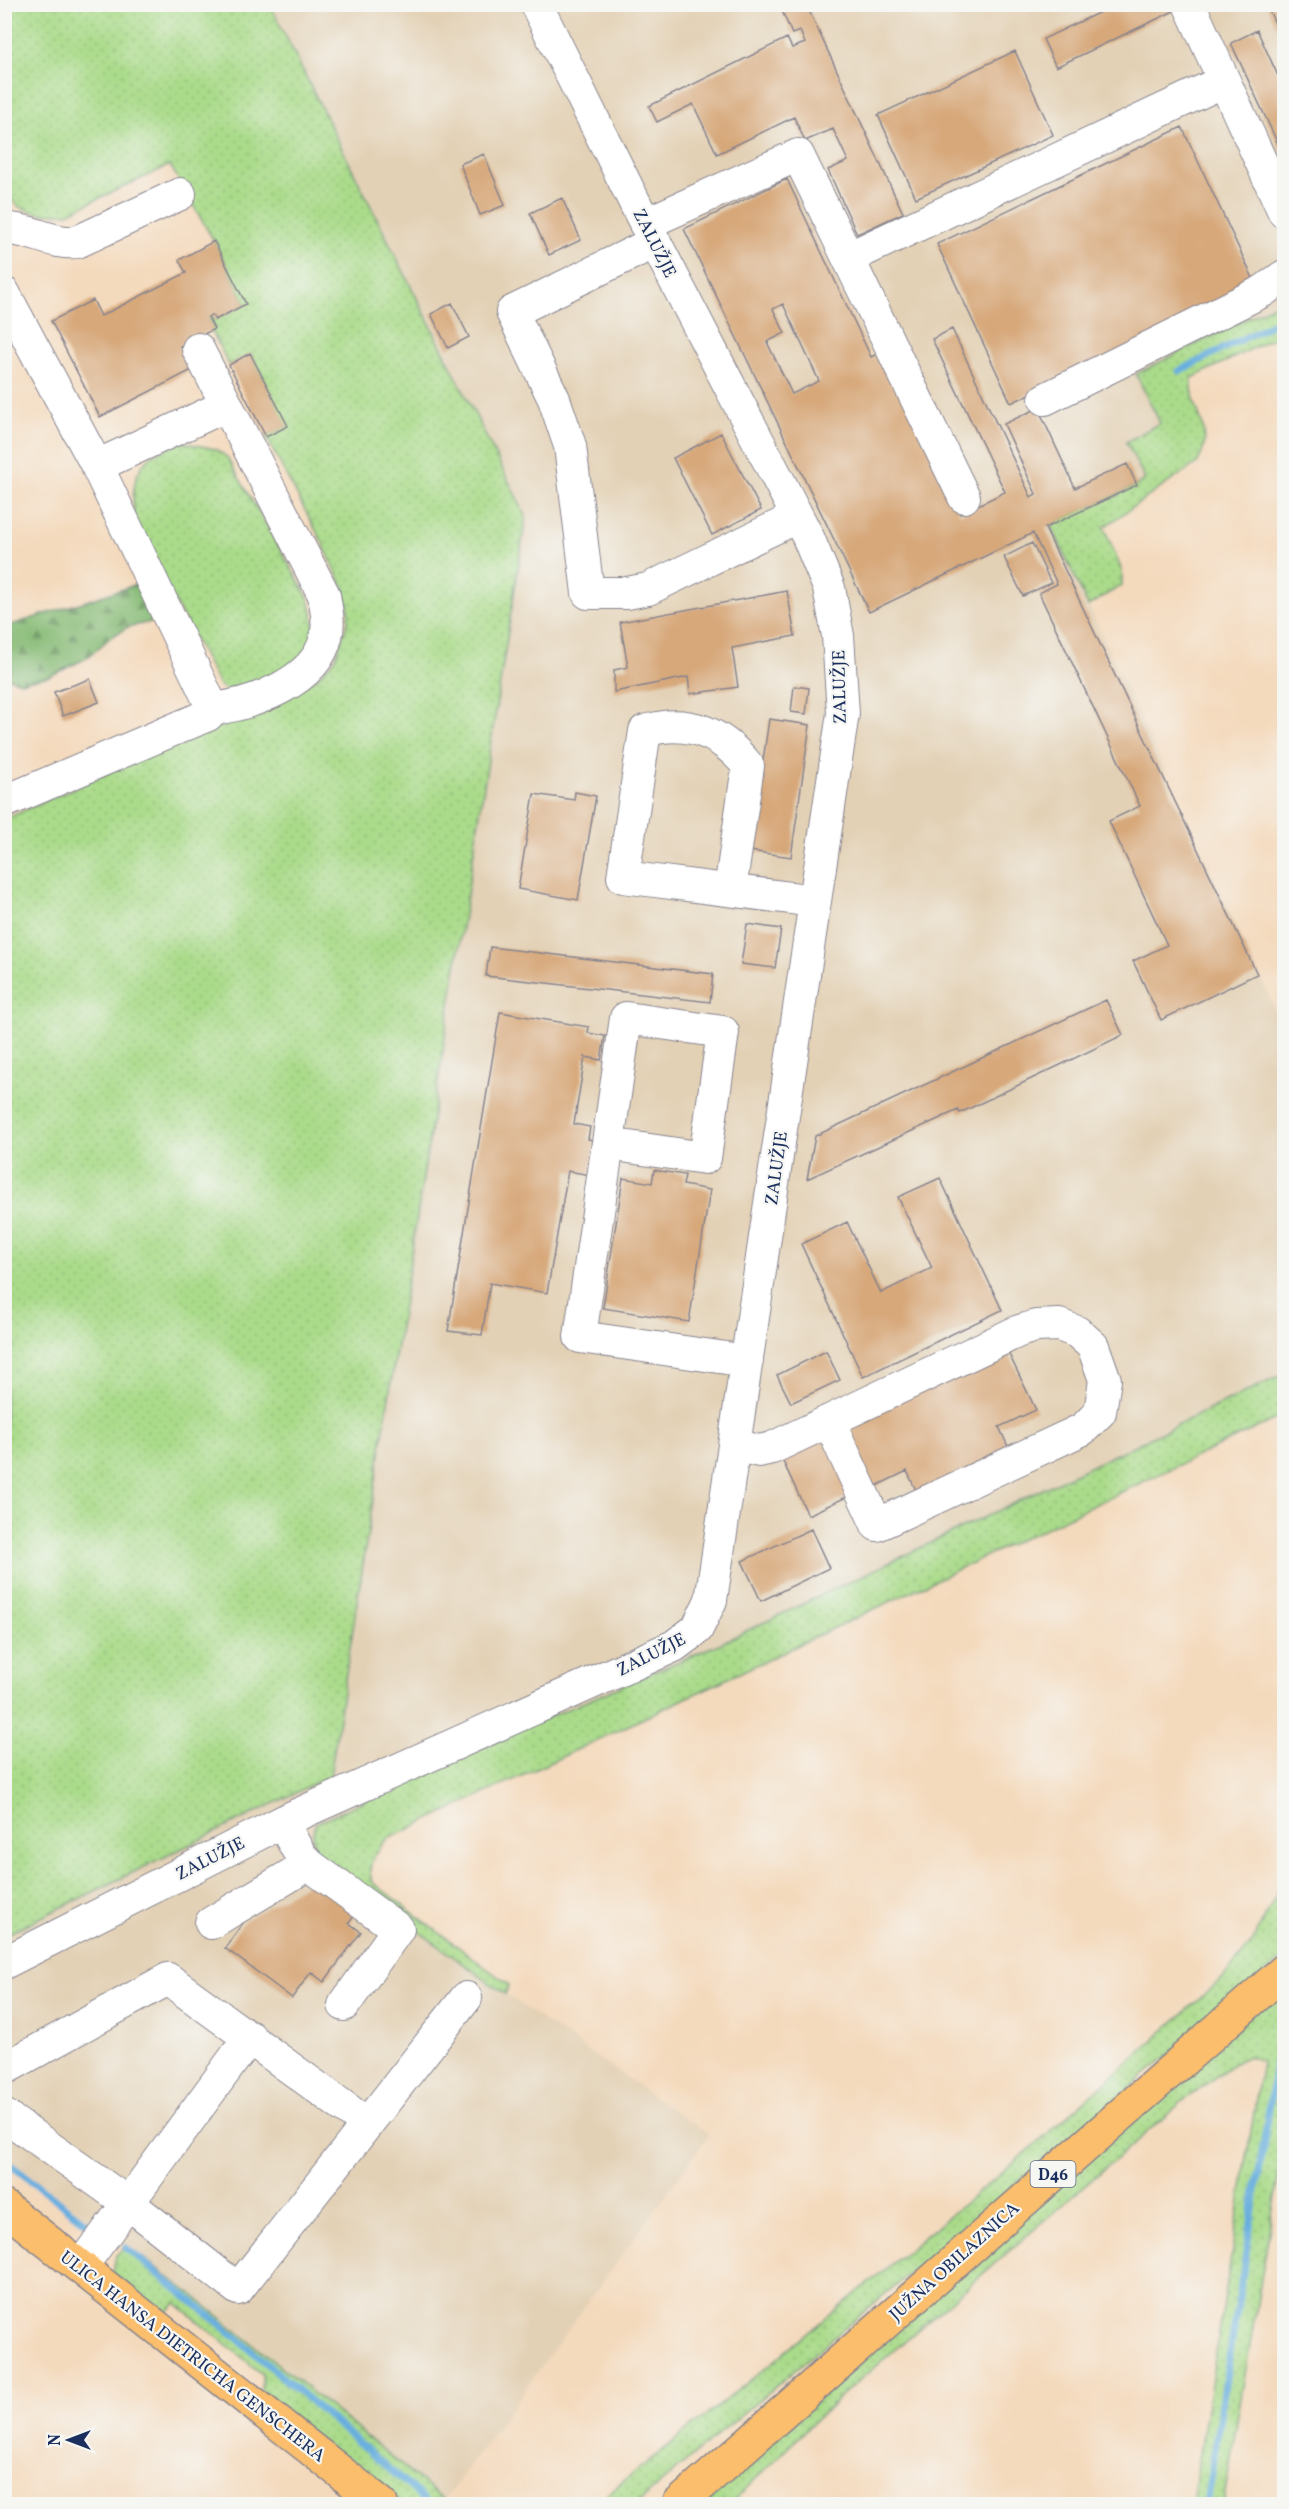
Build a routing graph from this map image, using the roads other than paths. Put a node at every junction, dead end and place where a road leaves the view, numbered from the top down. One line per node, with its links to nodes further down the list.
1 (536, 4): 7 (street, ZALUŽJE)
2 (1190, 4): 3 (street)
3 (1224, 81): 5 (street); 8 (street)
4 (180, 194): 6 (street)
5 (1284, 212)
6 (4, 229)
7 (650, 233): 8 (street); 16 (street, ZALUŽJE); 16 (street)
8 (848, 258): 15 (street)
9 (1284, 276): 12 (street)
10 (4, 293): 14 (street)
11 (198, 350): 13 (street)
12 (1045, 399)
13 (227, 405): 14 (street); 17 (street)
14 (97, 466): 17 (street)
15 (964, 497)
16 (797, 517): 20 (street, ZALUŽJE)
17 (213, 709): 18 (street)
18 (4, 802)
19 (730, 890): 19 (street); 20 (street)
20 (815, 901): 22 (street, ZALUŽJE)
21 (608, 1144): 21 (street); 22 (street)
22 (747, 1361): 24 (street, ZALUŽJE)
23 (829, 1421): 23 (street); 24 (street)
24 (734, 1445): 25 (street, ZALUŽJE)
25 (282, 1822): 26 (street); 28 (street, ZALUŽJE)
26 (309, 1864): 27 (street); 31 (street)
27 (211, 1923)
28 (4, 1963)
29 (1284, 1971): 40 (main road, JUŽNA OBILAZNICA / D46)
30 (466, 1998): 35 (street)
31 (344, 2005)
32 (250, 2037): 33 (street); 35 (street); 36 (street)
33 (4, 2069)
34 (4, 2115): 36 (street)
35 (366, 2123): 36 (street)
36 (128, 2203): 38 (street)
37 (4, 2207): 38 (main road, ULICA HANSA DIETRICHA GENSCHERA)
38 (81, 2267): 39 (main road, ULICA HANSA DIETRICHA GENSCHERA)
39 (381, 2505)
40 (679, 2505)

